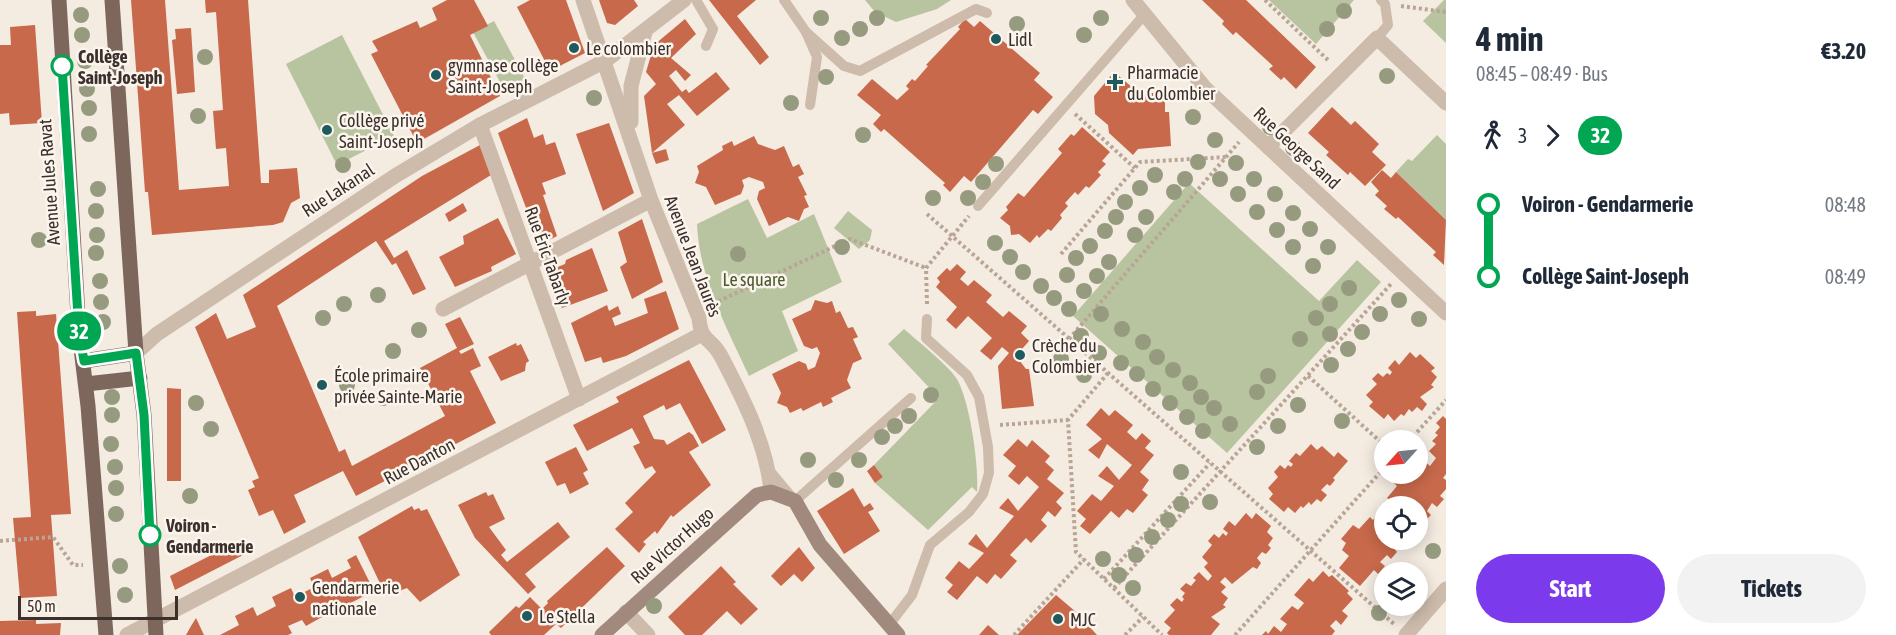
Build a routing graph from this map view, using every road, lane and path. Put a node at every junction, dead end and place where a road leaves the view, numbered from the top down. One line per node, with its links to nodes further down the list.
1 (59, 0): 43 (main road, Avenue Jules Ravat)
2 (112, 0): 42 (main road)
3 (583, 0): 17 (street, Avenue Jean Jaurès)
4 (684, 0): 13 (street, Rue Lakanal)
5 (696, 0): 16 (lane)
6 (784, 0): 14 (lane)
7 (1133, 0): 12 (street, Rue George Sand)
8 (1266, 0): 18 (path)
9 (1383, 2): 11 (path); 15 (lane)
10 (987, 12): 14 (lane)
11 (1446, 12)
12 (1145, 14): 21 (lane); 25 (street, Rue George Sand)
13 (645, 32): 17 (street, Rue Lakanal); 24 (street, Avenue Jean Jaurès)
14 (806, 32): 20 (lane)
15 (1377, 38): 19 (street); 25 (street)
16 (706, 46)
17 (604, 61): 22 (street, Rue Lakanal); 24 (street, Avenue Jean Jaurès)
18 (1330, 62)
19 (1446, 103)
20 (810, 105)
21 (1066, 105): 27 (path); 29 (lane)
22 (480, 125): 33 (street, Rue Éric Tabarly); 42 (street, Rue Lakanal)
23 (1239, 142): 26 (path)
24 (633, 146): 28 (street, Avenue Jean Jaurès)
25 (1268, 147): 38 (street, Rue George Sand)
26 (1227, 157): 27 (path); 41 (path)
27 (1135, 168): 32 (path)
28 (651, 200): 33 (street); 37 (street, Avenue Jean Jaurès)
29 (978, 206): 31 (path)
30 (927, 214): 31 (path)
31 (952, 236): 34 (path); 41 (path)
32 (1061, 254)
33 (530, 264): 36 (street); 49 (street, Rue Éric Tabarly)
34 (926, 268): 37 (path); 39 (path)
35 (1392, 284): 45 (path)
36 (443, 309)
37 (696, 312): 40 (street, Avenue Jean Jaurès)
38 (1446, 313)
39 (927, 320): 52 (lane)
40 (700, 335): 49 (street, Rue Danton); 56 (street, Avenue Jean Jaurès)
41 (1069, 339): 44 (path)
42 (136, 353): 43 (main road); 46 (main road)
43 (84, 361): 47 (main road, Avenue Jules Ravat)
44 (1108, 373): 51 (path); 55 (path)
45 (1308, 376): 54 (path); 57 (path)
46 (140, 378): 47 (main road); 70 (main road)
47 (86, 384): 72 (main road, Avenue Jules Ravat)
48 (910, 398): 60 (lane)
49 (579, 399): 70 (street, Rue Danton)
50 (1446, 400): 53 (path)
51 (1068, 420): 52 (path); 63 (path)
52 (984, 426): 71 (lane)
53 (1419, 430)
54 (1374, 436)
55 (1210, 463): 57 (path); 65 (path)
56 (769, 470): 59 (street, Avenue Jean Jaurès); 60 (lane)
57 (1220, 472): 62 (path); 66 (path)
58 (1374, 479): 62 (path)
59 (771, 492): 60 (main road); 68 (main road, Rue Victor Hugo)
60 (795, 501): 71 (main road)
61 (0, 541): 64 (path)
62 (1310, 551): 79 (path); 80 (path)
63 (1084, 559): 65 (path); 76 (path)
64 (82, 566)
65 (1104, 579): 66 (path)
66 (1114, 588): 69 (path)
67 (1446, 589): 80 (street)
68 (626, 612): 74 (main road, Rue Victor Hugo); 75 (street)
69 (1143, 617): 77 (path); 78 (path)
70 (155, 628): 73 (street, Rue Danton)
71 (893, 630)
72 (106, 635)
73 (127, 635)
74 (602, 635)
75 (648, 635)
76 (1014, 635)
77 (1125, 635)
78 (1162, 635)
79 (1235, 635)
80 (1406, 635)

